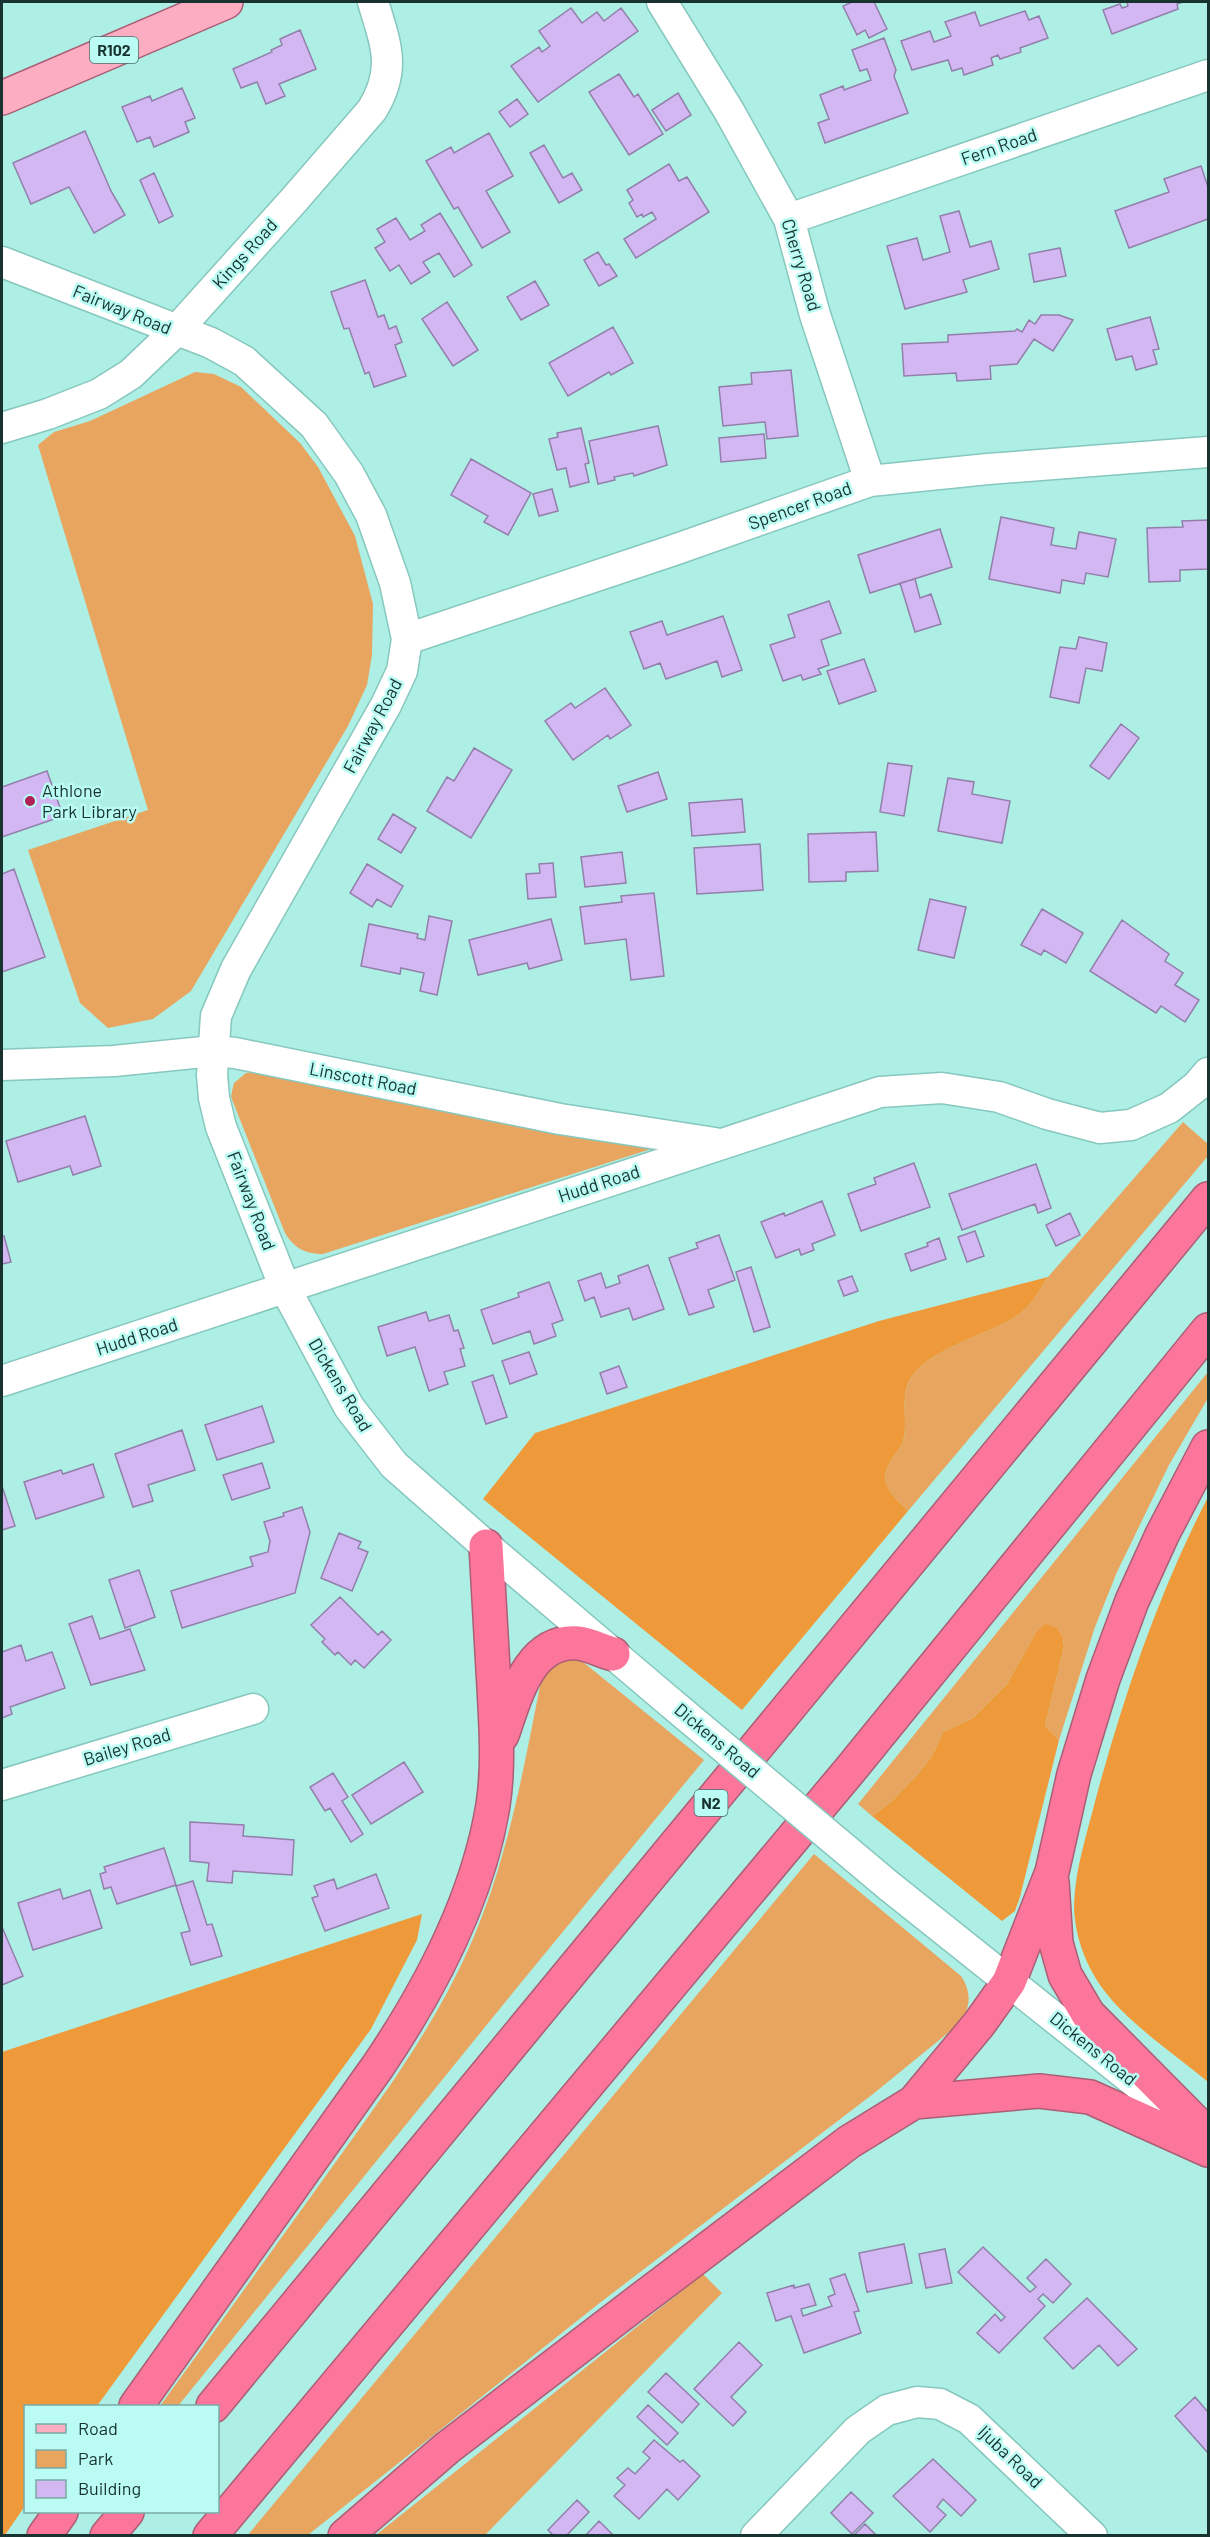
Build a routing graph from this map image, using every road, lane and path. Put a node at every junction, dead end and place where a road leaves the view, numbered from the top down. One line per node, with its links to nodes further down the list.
1 (226, 2): 5 (main road, R102)
2 (373, 2): 8 (street, Kings Road)
3 (662, 2): 6 (street, Cherry Road)
4 (1209, 75): 6 (street, Fern Road)
5 (2, 98)
6 (789, 219): 11 (street, Cherry Road)
7 (2, 262): 8 (street, Fairway Road)
8 (176, 331): 9 (street, Kings Road); 12 (street, Fairway Road)
9 (2, 428)
10 (1209, 452): 11 (street, Spencer Road)
11 (870, 481): 12 (street, Spencer Road)
12 (407, 639): 13 (street, Fairway Road)
13 (213, 1051): 14 (street, Linscott Road); 16 (street, Linscott Road); 18 (street, Fairway Road)
14 (2, 1065)
15 (1203, 1080): 16 (street, Hudd Road)
16 (721, 1144): 18 (street, Hudd Road)
17 (1209, 1199): 34 (highway, N2)
18 (285, 1288): 20 (street, Hudd Road); 22 (street, Dickens Road)
19 (1209, 1330): 39 (highway)
20 (2, 1382)
21 (1209, 1447): 27 (highway)
22 (486, 1546): 23 (street, Dickens Road); 25 (highway)
23 (613, 1654): 25 (highway); 28 (street, Dickens Road, bridge)
24 (254, 1709): 26 (street, Bailey Road)
25 (497, 1751): 33 (highway)
26 (2, 1785)
27 (1052, 1872): 28 (highway); 30 (highway)
28 (1009, 1982): 29 (highway); 31 (street, Dickens Road)
29 (914, 2102): 32 (highway); 40 (highway)
30 (1209, 2135)
31 (1209, 2141)
32 (1209, 2150)
33 (137, 2405)
34 (214, 2405)
35 (60, 2513): 37 (highway)
36 (125, 2513): 38 (highway)
37 (44, 2535)
38 (107, 2535)
39 (210, 2535)
40 (345, 2535)
41 (756, 2535): 42 (street, Ijuba Road)
42 (1092, 2535)

